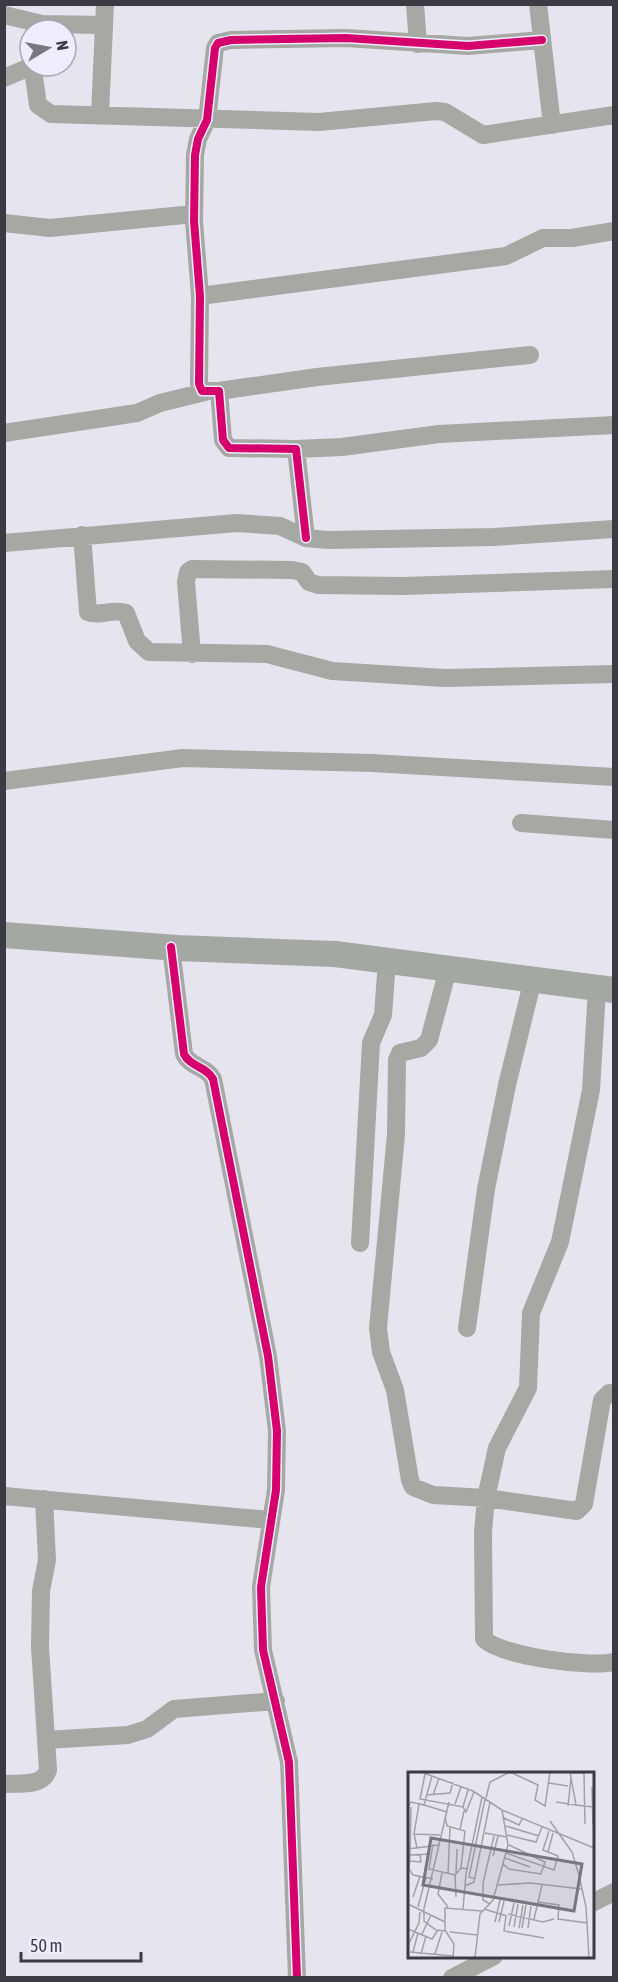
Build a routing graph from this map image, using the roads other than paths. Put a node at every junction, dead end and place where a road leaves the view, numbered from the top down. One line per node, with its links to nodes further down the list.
1 (105, 4): 5 (street)
2 (415, 4): 7 (street)
3 (538, 4): 6 (street)
4 (4, 15): 5 (street)
5 (104, 25): 9 (street)
6 (542, 40): 7 (street); 12 (street)
7 (418, 44): 11 (street)
8 (4, 78): 9 (street)
9 (100, 114): 11 (street)
10 (614, 115): 12 (street)
11 (207, 120): 12 (street); 13 (street)
12 (552, 125)
13 (194, 214): 14 (street); 16 (street)
14 (4, 223)
15 (614, 231): 16 (street)
16 (200, 296): 18 (street)
17 (530, 355): 18 (street)
18 (212, 392): 20 (street); 21 (street)
19 (614, 425): 21 (street)
20 (4, 433)
21 (296, 449): 24 (street)
22 (614, 529): 24 (street)
23 (81, 535): 24 (street); 25 (street); 27 (street)
24 (306, 537)
25 (4, 543)
26 (614, 579): 27 (street)
27 (192, 654): 28 (street)
28 (614, 674)
29 (614, 777): 30 (street)
30 (4, 781)
31 (521, 824): 32 (street)
32 (614, 830)
33 (4, 935): 34 (main road)
34 (171, 947): 35 (main road); 45 (street)
35 (387, 961): 36 (main road); 39 (street)
36 (448, 969): 37 (main road); 43 (street)
37 (533, 979): 38 (main road); 40 (street)
38 (605, 989): 43 (street)
39 (360, 1243)
40 (467, 1328)
41 (614, 1394): 43 (street)
42 (4, 1496): 44 (street)
43 (486, 1498): 46 (street)
44 (44, 1499): 45 (street); 48 (street)
45 (270, 1520): 47 (street)
46 (614, 1662)
47 (276, 1701): 48 (street); 53 (street)
48 (46, 1740): 49 (street)
49 (4, 1784)
50 (614, 1893): 51 (street)
51 (594, 1902)
52 (490, 1958): 54 (street)
53 (297, 1977)
54 (452, 1977)

